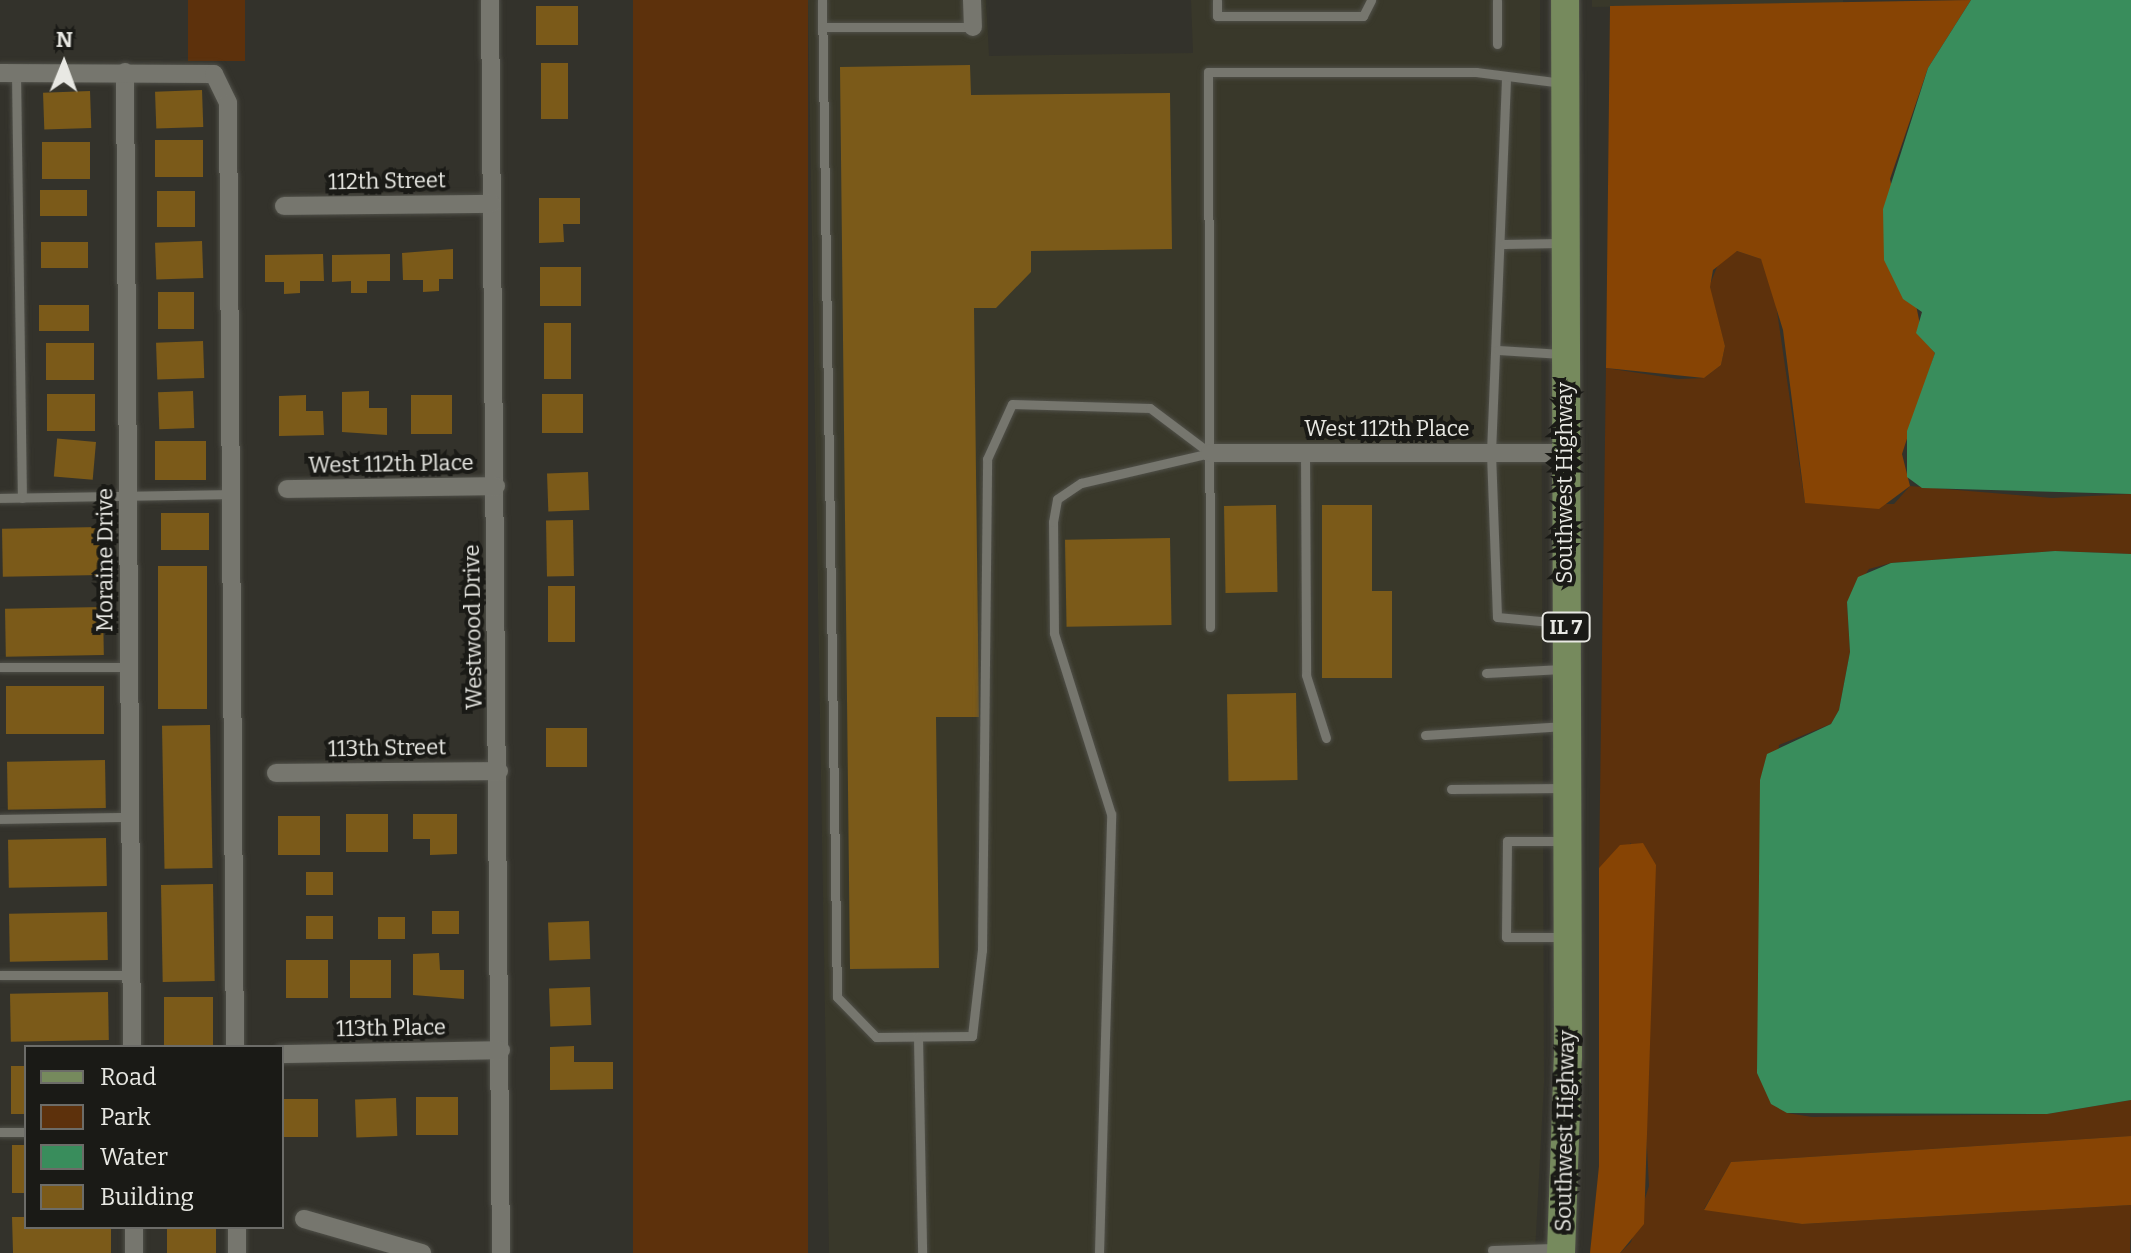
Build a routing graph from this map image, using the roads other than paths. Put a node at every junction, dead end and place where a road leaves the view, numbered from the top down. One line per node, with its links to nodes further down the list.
1 (490, 0): 15 (street, Westwood Drive)
2 (822, 0): 8 (lane)
3 (972, 0): 9 (street)
4 (1217, 0): 5 (lane)
5 (1371, 0)
6 (1497, 0): 10 (lane)
7 (1565, 0): 14 (main road, Southwest Highway / IL 7)
8 (823, 27): 9 (lane); 50 (lane)
9 (973, 27)
10 (1497, 44)
11 (125, 72): 12 (street); 27 (street); 28 (street, Moraine Drive)
12 (8, 73): 30 (lane)
13 (1506, 79): 14 (lane); 18 (lane); 21 (lane)
14 (1565, 83): 17 (main road, Southwest Highway / IL 7)
15 (492, 204): 16 (street, 112th Street); 25 (street, Westwood Drive)
16 (284, 206)
17 (1565, 243): 18 (lane); 20 (main road, Southwest Highway / IL 7)
18 (1504, 244): 19 (lane)
19 (1498, 350): 20 (lane); 23 (lane)
20 (1565, 354): 24 (main road, Southwest Highway / IL 7)
21 (1210, 453): 22 (street, West 112th Place); 32 (lane); 50 (lane); 67 (lane)
22 (1305, 453): 23 (street, West 112th Place); 39 (lane)
23 (1491, 453): 24 (street, West 112th Place); 31 (lane)
24 (1564, 453): 31 (main road, Southwest Highway / IL 7)
25 (496, 486): 26 (street, West 112th Place); 40 (street, Westwood Drive)
26 (287, 489)
27 (231, 494): 28 (lane); 52 (street)
28 (129, 496): 30 (lane); 34 (street, Moraine Drive)
29 (0, 498): 30 (lane)
30 (22, 498)
31 (1566, 623): 35 (main road, Southwest Highway / IL 7)
32 (1210, 627)
33 (0, 667): 34 (lane)
34 (129, 667): 44 (street, Moraine Drive)
35 (1566, 669): 36 (lane); 37 (main road, Southwest Highway / IL 7)
36 (1486, 673)
37 (1566, 726): 38 (lane); 42 (main road, Southwest Highway / IL 7)
38 (1425, 735)
39 (1326, 738)
40 (499, 771): 41 (street, 113th Street); 53 (street, Westwood Drive)
41 (276, 773)
42 (1566, 788): 43 (lane); 46 (main road, Southwest Highway / IL 7)
43 (1451, 789)
44 (131, 817): 45 (lane); 49 (street, Moraine Drive)
45 (0, 819)
46 (1567, 841): 47 (main road, Southwest Highway / IL 7); 47 (lane)
47 (1567, 937): 61 (main road, Southwest Highway / IL 7)
48 (0, 975): 49 (lane)
49 (132, 975): 51 (street, Moraine Drive)
50 (918, 1037): 66 (lane)
51 (132, 1045)
52 (235, 1045)
53 (501, 1050): 54 (street, 113th Place); 65 (street, Westwood Drive)
54 (284, 1054)
55 (0, 1132): 56 (lane)
56 (24, 1132)
57 (304, 1219): 64 (street)
58 (134, 1229): 62 (street)
59 (237, 1229): 63 (street)
60 (1492, 1250): 61 (lane)
61 (1561, 1250)
62 (134, 1253)
63 (237, 1253)
64 (422, 1253)
65 (501, 1253)
66 (922, 1253)
67 (1099, 1253)

